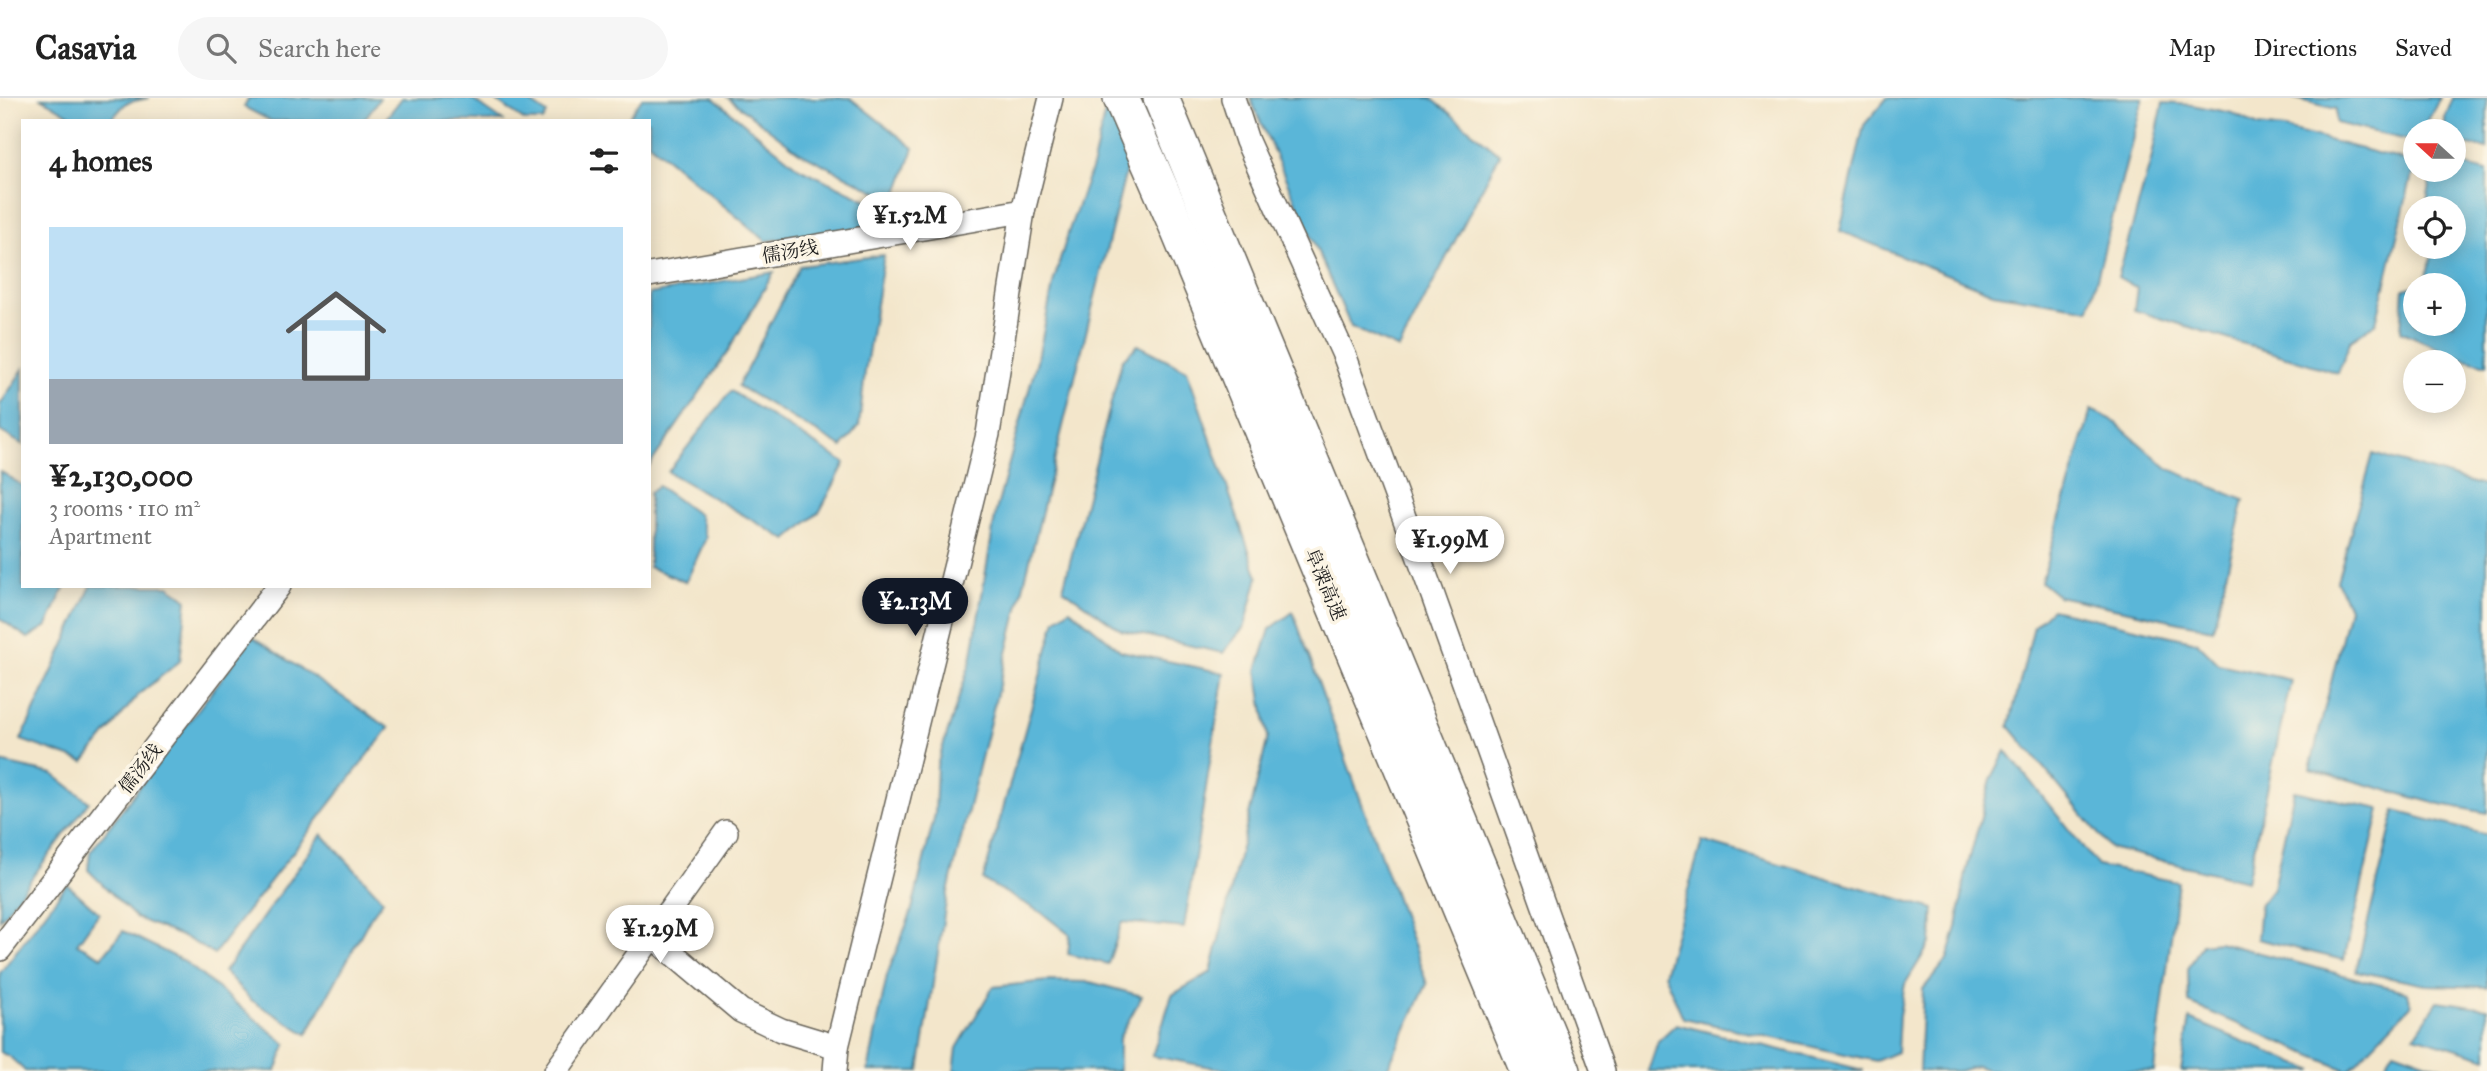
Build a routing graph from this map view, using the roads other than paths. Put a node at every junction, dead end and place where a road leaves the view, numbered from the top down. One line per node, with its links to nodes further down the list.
1 (1051, 98): 5 (street)
2 (1121, 98): 14 (highway, 阜溧高速)
3 (1161, 98): 15 (highway, 阜溧高速)
4 (1233, 98): 16 (street)
5 (1023, 211): 6 (street, 儒汤线); 11 (street)
6 (651, 275)
7 (277, 588): 10 (street, 儒汤线)
8 (726, 832): 9 (street)
9 (653, 937): 11 (street); 12 (street)
10 (0, 949)
11 (837, 1046): 13 (street)
12 (556, 1071)
13 (835, 1071)
14 (1528, 1071)
15 (1563, 1071)
16 (1603, 1071)

